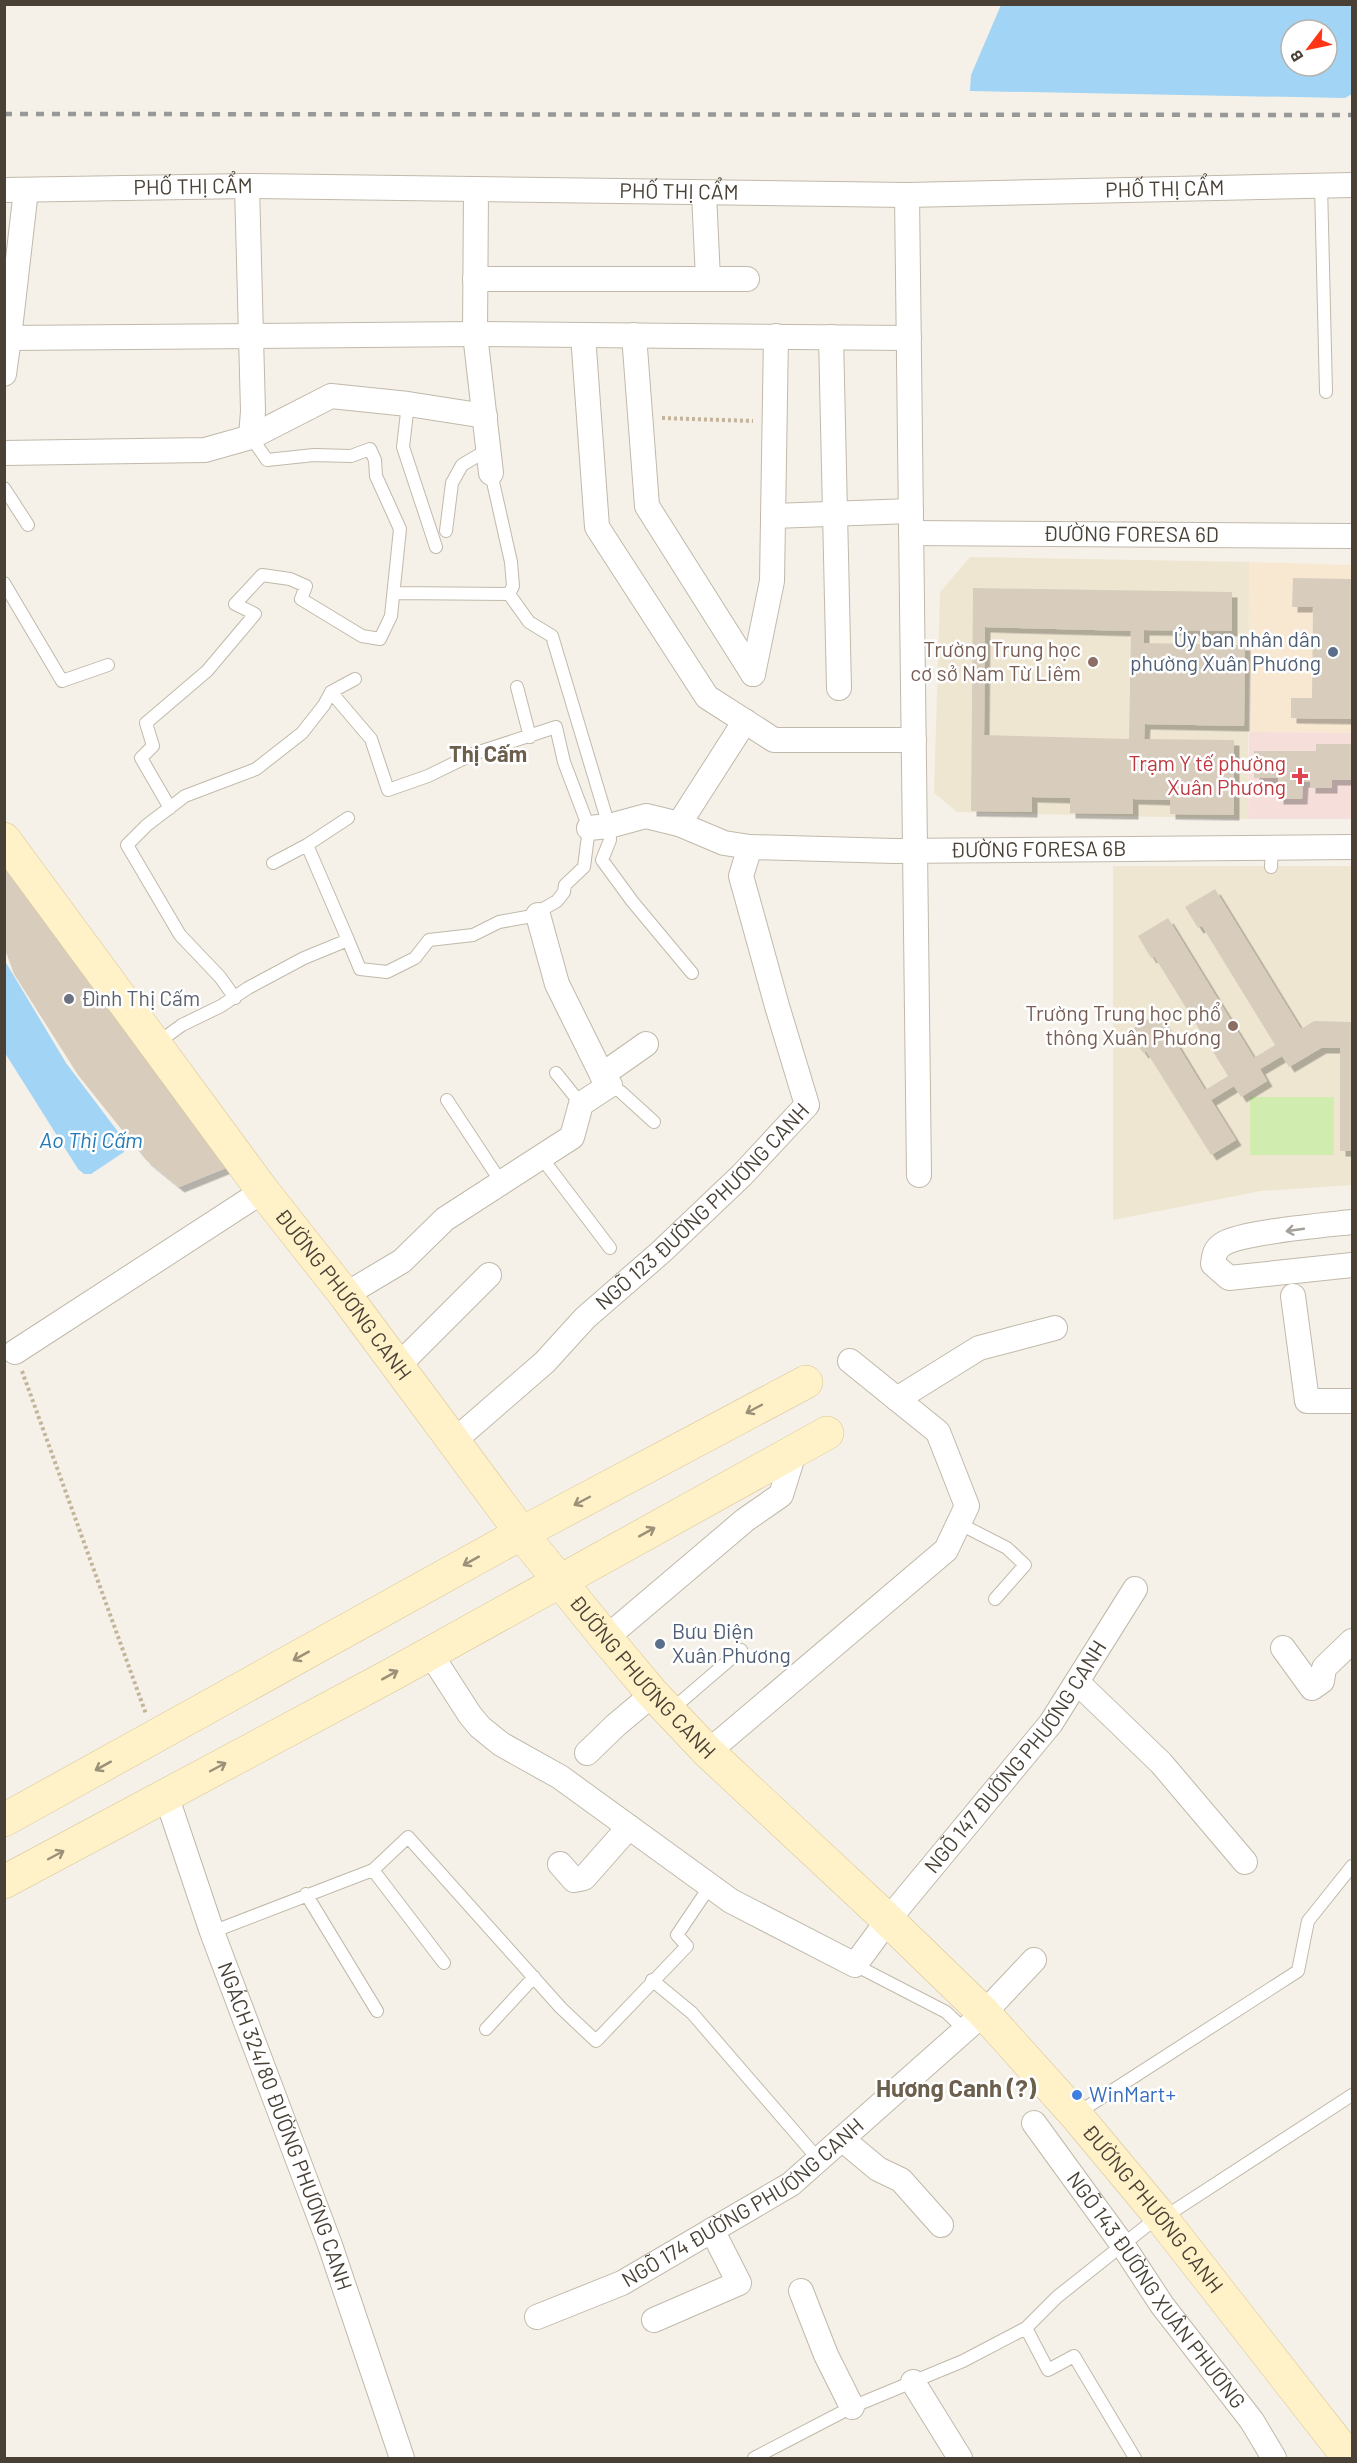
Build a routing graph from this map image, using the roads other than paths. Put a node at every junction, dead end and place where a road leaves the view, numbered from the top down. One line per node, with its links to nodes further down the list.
1 (1321, 185): 2 (street, PHỐ THỊ CẨM); 7 (street, PHỐ THỊ CẨM); 20 (lane)
2 (1353, 185)
3 (247, 186): 4 (street, PHỐ THỊ CẨM); 5 (street, PHỐ THỊ CẨM); 14 (street)
4 (15, 190): 17 (street)
5 (476, 191): 6 (street, PHỐ THỊ CẨM); 8 (street)
6 (704, 194): 7 (street, PHỐ THỊ CẨM); 9 (street)
7 (907, 195): 18 (street)
8 (476, 279): 9 (street); 11 (street)
9 (708, 279): 10 (street)
10 (747, 279)
11 (475, 334): 12 (street); 14 (street); 22 (street)
12 (583, 335): 13 (street); 43 (street)
13 (634, 335): 15 (street); 29 (street)
14 (251, 336): 17 (street); 23 (street)
15 (776, 336): 16 (street); 29 (street)
16 (831, 337): 18 (street); 28 (street)
17 (9, 338): 19 (street)
18 (909, 338): 30 (street)
19 (4, 374)
20 (1326, 392)
21 (408, 404): 22 (street); 23 (street); 34 (lane)
22 (485, 416): 24 (street)
23 (251, 437): 25 (street); 36 (lane)
24 (489, 449): 26 (street); 32 (lane)
25 (4, 453)
26 (491, 473): 37 (lane)
27 (4, 488): 31 (lane)
28 (835, 512): 29 (street, ĐƯỜNG FORESA 6D); 30 (street, ĐƯỜNG FORESA 6D); 41 (street)
29 (773, 516)
30 (911, 522): 33 (street, ĐƯỜNG FORESA 6D); 45 (street)
31 (28, 525)
32 (446, 531)
33 (1353, 536)
34 (436, 547)
35 (4, 583): 38 (lane)
36 (395, 593): 37 (lane); 46 (lane)
37 (509, 594): 49 (lane)
38 (108, 665)
39 (355, 679): 42 (lane)
40 (517, 687): 44 (lane)
41 (839, 688)
42 (331, 692): 44 (lane); 46 (lane)
43 (745, 721): 45 (street); 48 (street)
44 (530, 737): 49 (lane)
45 (914, 740): 54 (street)
46 (170, 808): 61 (lane)
47 (348, 818): 51 (lane)
48 (679, 824): 49 (street, ĐƯỜNG FORESA 6B); 52 (street, ĐƯỜNG FORESA 6B)
49 (599, 827): 56 (lane); 57 (lane)
50 (4, 839): 63 (street, ĐƯỜNG PHƯƠNG CANH)
51 (307, 845): 55 (lane); 59 (lane)
52 (750, 847): 54 (street, ĐƯỜNG FORESA 6B); 87 (street, NGÕ 123 ĐƯỜNG PHƯƠNG CANH)
53 (1353, 847): 54 (street, ĐƯỜNG FORESA 6B)
54 (915, 851): 70 (street)
55 (273, 863)
56 (605, 865): 57 (lane); 60 (lane)
57 (584, 867): 58 (lane)
58 (537, 915): 59 (lane); 65 (street)
59 (348, 940): 61 (lane)
60 (693, 973)
61 (235, 998): 63 (lane)
62 (646, 1044): 65 (street)
63 (154, 1045): 72 (street, ĐƯỜNG PHƯƠNG CANH)
64 (556, 1073): 67 (lane)
65 (606, 1080): 67 (street); 68 (lane)
66 (447, 1100): 71 (lane)
67 (581, 1104): 69 (street)
68 (654, 1122)
69 (542, 1157): 71 (street); 74 (lane)
70 (919, 1175)
71 (501, 1182): 77 (street)
72 (263, 1191): 77 (street, ĐƯỜNG PHƯƠNG CANH); 80 (street)
73 (1353, 1222): 75 (street, one-way to 75)
74 (610, 1248)
75 (1353, 1265)
76 (489, 1275): 82 (street)
77 (345, 1295): 82 (street, ĐƯỜNG PHƯƠNG CANH)
78 (1293, 1296): 85 (street)
79 (1055, 1328): 84 (street)
80 (15, 1353)
81 (850, 1361): 84 (street)
82 (398, 1366): 87 (street, ĐƯỜNG PHƯƠNG CANH)
83 (806, 1382): 90 (street, one-way to 90)
84 (897, 1399): 89 (street)
85 (1353, 1401)
86 (827, 1433): 88 (street)
87 (454, 1441): 90 (street, ĐƯỜNG PHƯƠNG CANH)
88 (795, 1449): 91 (street, one-way to 88); 94 (street)
89 (958, 1523): 93 (lane); 101 (street)
90 (522, 1533): 91 (street, ĐƯỜNG PHƯƠNG CANH); 104 (street, one-way to 104)
91 (559, 1580): 94 (street, ĐƯỜNG PHƯƠNG CANH); 98 (street)
92 (1135, 1589): 99 (street, NGÕ 147 ĐƯỜNG PHƯƠNG CANH)
93 (995, 1599)
94 (606, 1638): 100 (street, ĐƯỜNG PHƯƠNG CANH)
95 (1353, 1641): 96 (street)
96 (1283, 1648)
97 (741, 1650): 100 (lane)
98 (430, 1653): 103 (street, one-way to 98); 105 (street)
99 (1077, 1682): 106 (street); 113 (street, NGÕ 147 ĐƯỜNG PHƯƠNG CANH)
100 (661, 1703): 101 (street, ĐƯỜNG PHƯƠNG CANH); 102 (street)
101 (708, 1752): 113 (street, ĐƯỜNG PHƯƠNG CANH)
102 (587, 1753)
103 (166, 1795): 110 (street, one-way to 103); 114 (street, NGÁCH 324/80 ĐƯỜNG PHƯƠNG CANH)
104 (4, 1820)
105 (629, 1827): 107 (street); 111 (street)
106 (1245, 1862)
107 (560, 1864)
108 (1353, 1866): 124 (lane)
109 (373, 1870): 112 (lane); 116 (lane); 118 (lane)
110 (4, 1882)
111 (710, 1886): 117 (street); 119 (lane)
112 (306, 1894): 114 (lane); 120 (lane)
113 (888, 1920): 117 (street, NGÕ 147 ĐƯỜNG PHƯƠNG CANH); 121 (street, ĐƯỜNG PHƯƠNG CANH)
114 (212, 1932): 138 (street, NGÁCH 324/80 ĐƯỜNG PHƯƠNG CANH)
115 (1034, 1960): 121 (street, NGÕ 174 ĐƯỜNG PHƯƠNG CANH)
116 (444, 1963)
117 (855, 1965): 121 (lane)
118 (534, 1977): 119 (lane); 122 (lane)
119 (652, 1980): 127 (lane)
120 (377, 2011)
121 (975, 2021): 124 (street, ĐƯỜNG PHƯƠNG CANH); 126 (street, NGÕ 174 ĐƯỜNG PHƯƠNG CANH)
122 (486, 2029)
123 (1353, 2095): 128 (lane)
124 (1075, 2114): 128 (street, ĐƯỜNG PHƯƠNG CANH)
125 (1034, 2124): 131 (street, NGÕ 143 ĐƯỜNG XUÂN PHƯƠNG)
126 (842, 2139): 127 (street, NGÕ 174 ĐƯỜNG PHƯƠNG CANH); 129 (street)
127 (819, 2160): 130 (street, NGÕ 174 ĐƯỜNG PHƯƠNG CANH)
128 (1161, 2217): 131 (lane); 143 (street, ĐƯỜNG PHƯƠNG CANH)
129 (941, 2225)
130 (712, 2230): 133 (street, NGÕ 174 ĐƯỜNG PHƯƠNG CANH); 134 (street)
131 (1122, 2244): 135 (lane); 142 (street, NGÕ 143 ĐƯỜNG XUÂN PHƯƠNG)
132 (801, 2291): 137 (street)
133 (537, 2317)
134 (654, 2320)
135 (1026, 2328): 136 (lane); 141 (lane)
136 (913, 2382): 137 (lane); 140 (street)
137 (852, 2407): 139 (lane)
138 (402, 2458)
139 (754, 2458)
140 (960, 2458)
141 (1135, 2458)
142 (1274, 2458)
143 (1349, 2458)

